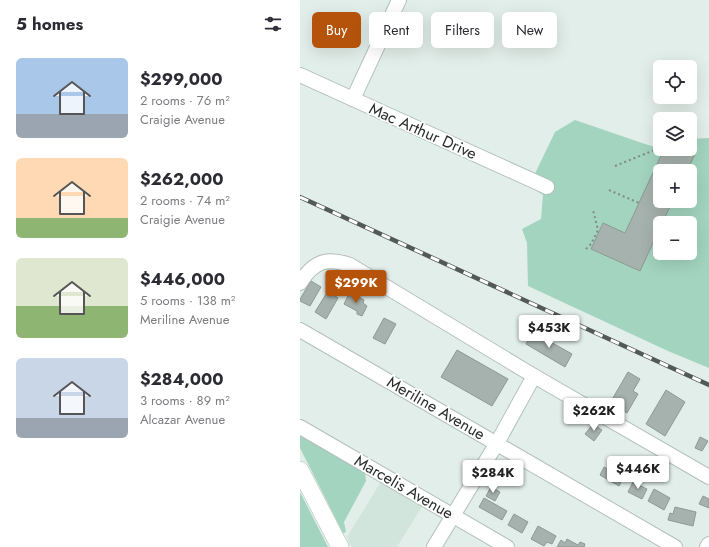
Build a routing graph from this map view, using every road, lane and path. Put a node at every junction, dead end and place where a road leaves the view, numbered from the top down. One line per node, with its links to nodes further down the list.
1 (399, 0): 3 (street)
2 (300, 75): 3 (street, Mac Arthur Drive)
3 (353, 99): 6 (street, Mac Arthur Drive)
4 (653, 151): 5 (path)
5 (615, 166)
6 (547, 187)
7 (609, 190): 8 (path)
8 (639, 203)
9 (593, 210): 10 (path)
10 (586, 249)
11 (300, 283): 13 (street)
12 (300, 330): 15 (street, Meriline Avenue)
13 (534, 376): 15 (street); 17 (street)
14 (300, 427): 18 (street, Marcelis Avenue)
15 (497, 443): 18 (street); 23 (street, Meriline Avenue)
16 (300, 470): 20 (main road)
17 (709, 477)
18 (454, 515): 21 (street); 22 (street, Marcelis Avenue)
19 (709, 544): 24 (street)
20 (340, 547)
21 (434, 547)
22 (508, 547)
23 (675, 547)
24 (707, 547)

